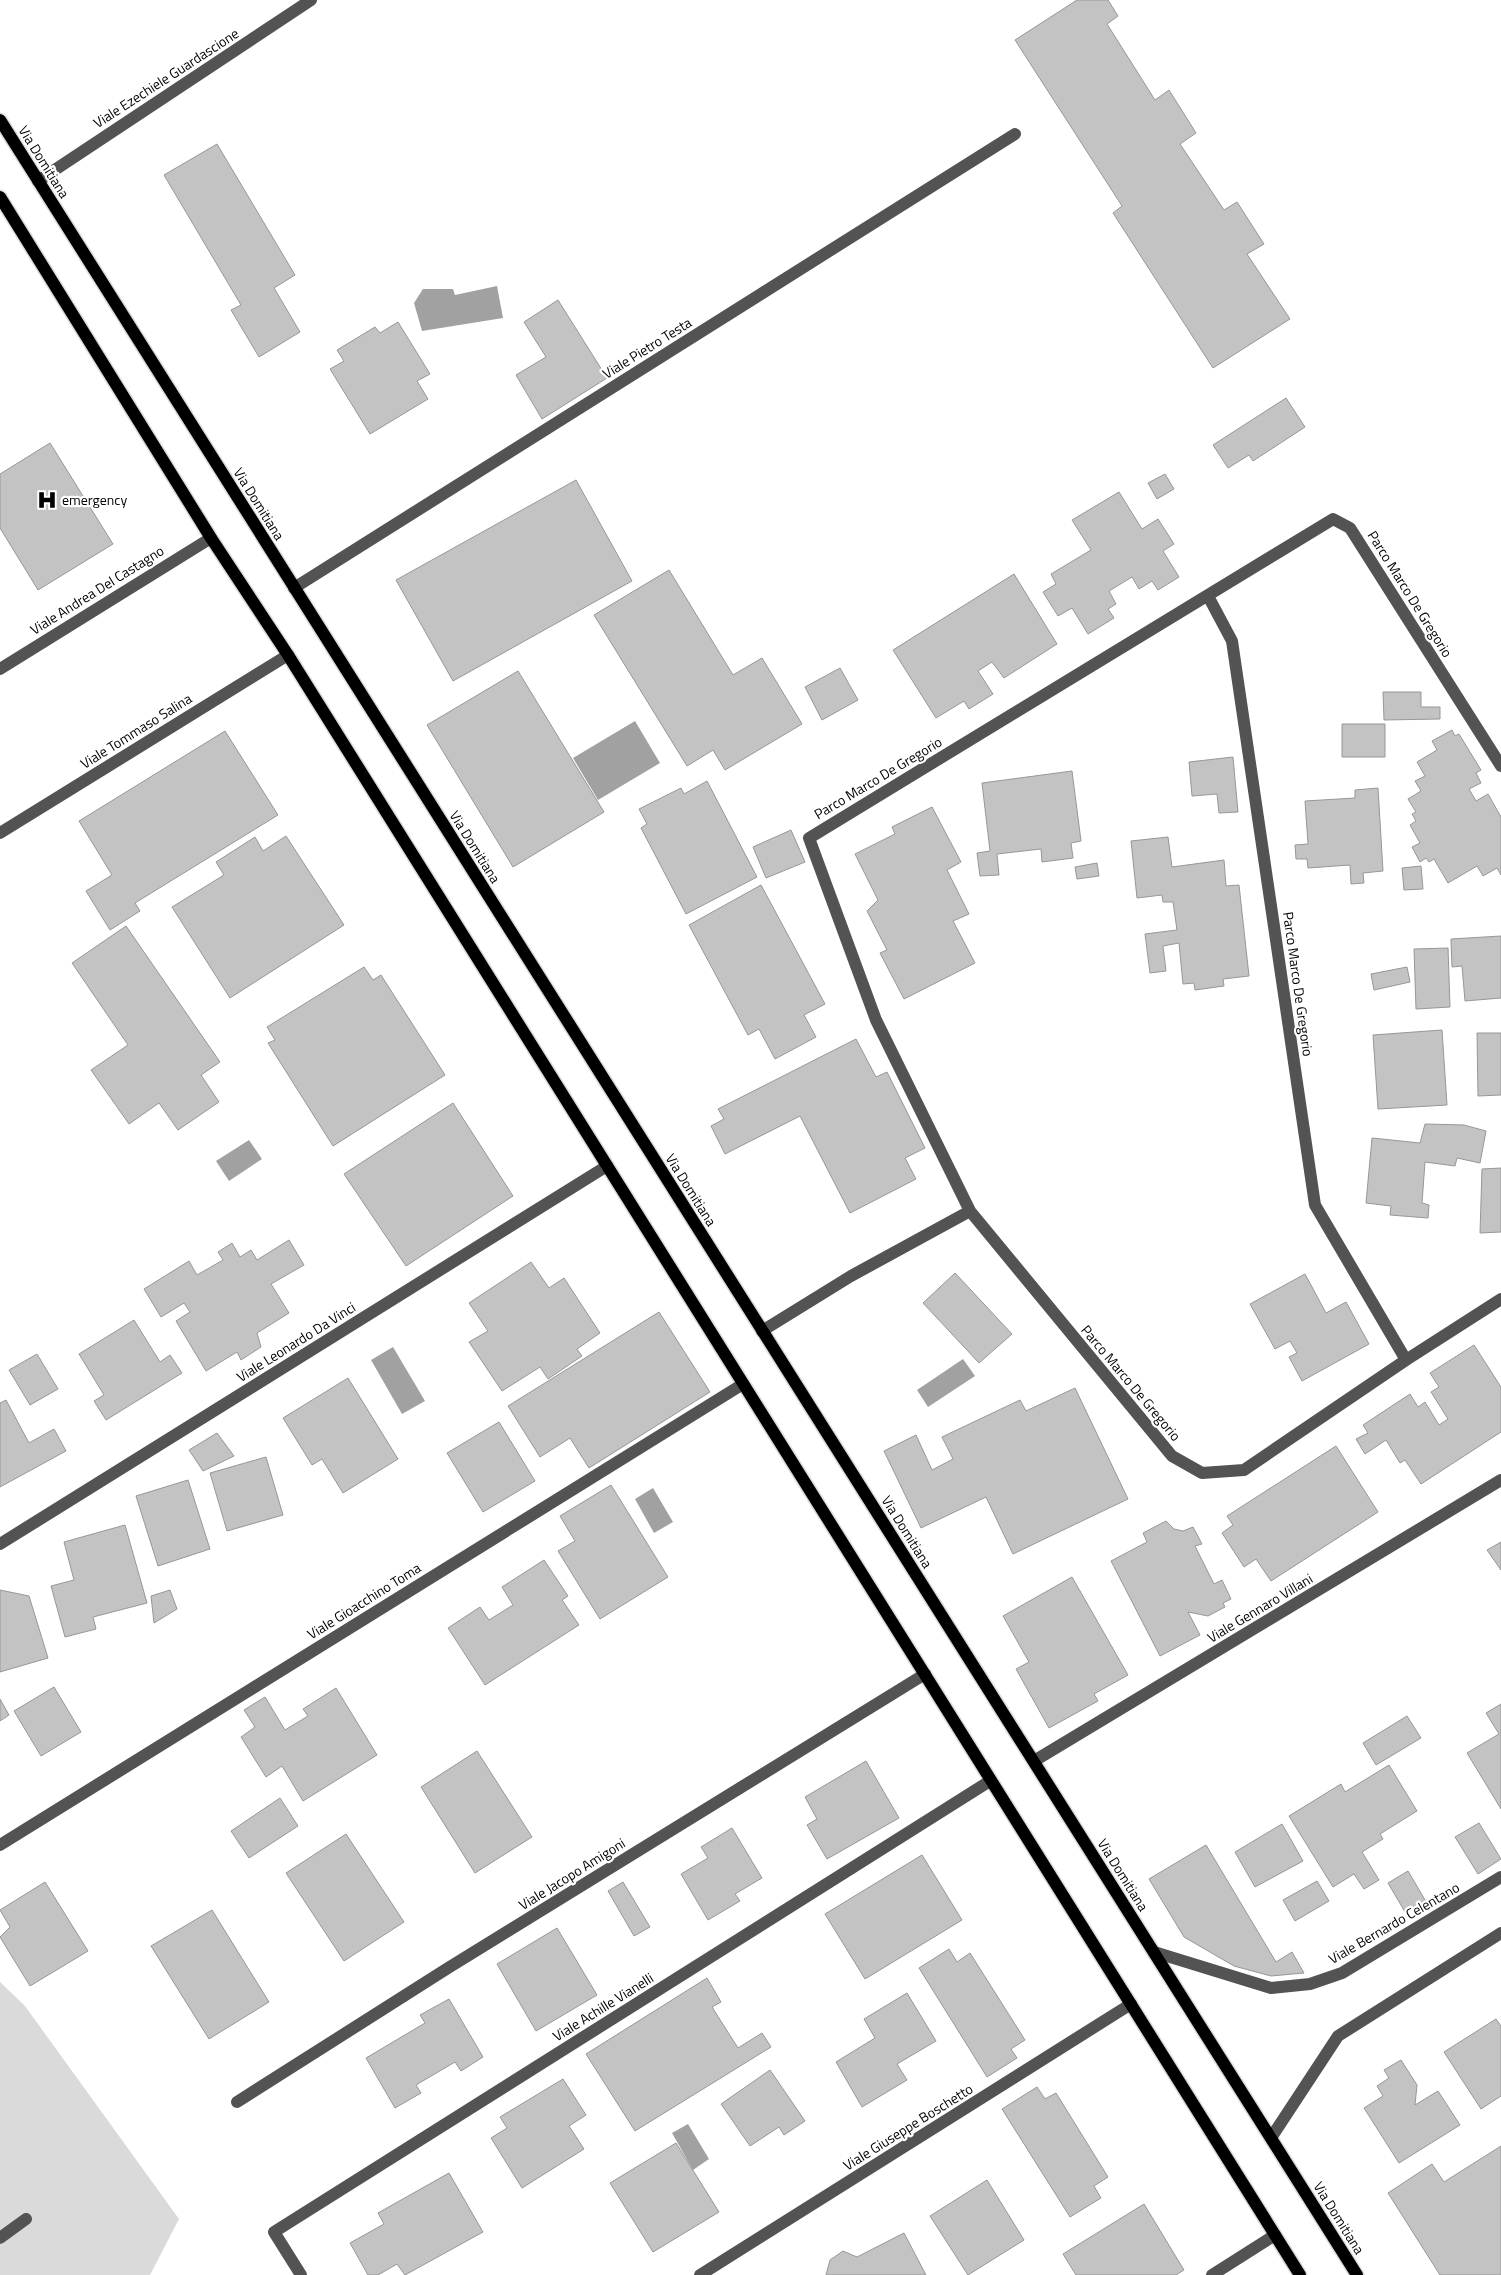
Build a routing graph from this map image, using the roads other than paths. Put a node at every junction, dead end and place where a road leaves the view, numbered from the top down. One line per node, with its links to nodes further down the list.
1 (311, 0): 4 (street, Viale Ezechiele Guardascione)
2 (0, 120): 4 (main road, Via Domitiana)
3 (1015, 134): 7 (street, Viale Pietro Testa)
4 (38, 181): 7 (main road, Via Domitiana)
5 (0, 197): 6 (main road)
6 (211, 538): 9 (main road); 10 (street, Viale Andrea Del Castagno)
7 (294, 588): 16 (main road, Via Domitiana)
8 (1208, 596): 11 (street, Parco Marco De Gregorio); 14 (street, Parco Marco De Gregorio); 17 (street, Parco Marco De Gregorio)
9 (288, 655): 12 (street, Viale Tommaso Salina); 13 (main road)
10 (0, 669)
11 (1501, 766)
12 (0, 833)
13 (607, 1166): 18 (main road); 20 (street, Viale Leonardo Da Vinci)
14 (970, 1211): 16 (street); 17 (street, Parco Marco De Gregorio)
15 (1501, 1299): 17 (street, Parco Marco De Gregorio)
16 (762, 1331): 22 (main road, Via Domitiana)
17 (1406, 1360)
18 (743, 1384): 21 (main road); 24 (street, Viale Gioacchino Toma)
19 (1501, 1480): 22 (street, Viale Gennaro Villani)
20 (0, 1544)
21 (925, 1674): 23 (main road); 29 (street, Viale Jacopo Amigoni)
22 (1034, 1761): 27 (main road, Via Domitiana)
23 (990, 1780): 28 (main road); 34 (street, Viale Achille Vianelli)
24 (0, 1844)
25 (1501, 1877): 27 (street, Viale Bernardo Celentano)
26 (1501, 1933): 30 (street)
27 (1154, 1952): 30 (main road, Via Domitiana)
28 (1131, 2004): 32 (main road); 35 (street, Viale Giuseppe Boschetto)
29 (237, 2102)
30 (1271, 2138): 38 (main road, Via Domitiana)
31 (26, 2219): 33 (street)
32 (1275, 2235): 36 (street); 37 (main road)
33 (0, 2238)
34 (301, 2275)
35 (700, 2275)
36 (1212, 2275)
37 (1300, 2275)
38 (1357, 2275)

